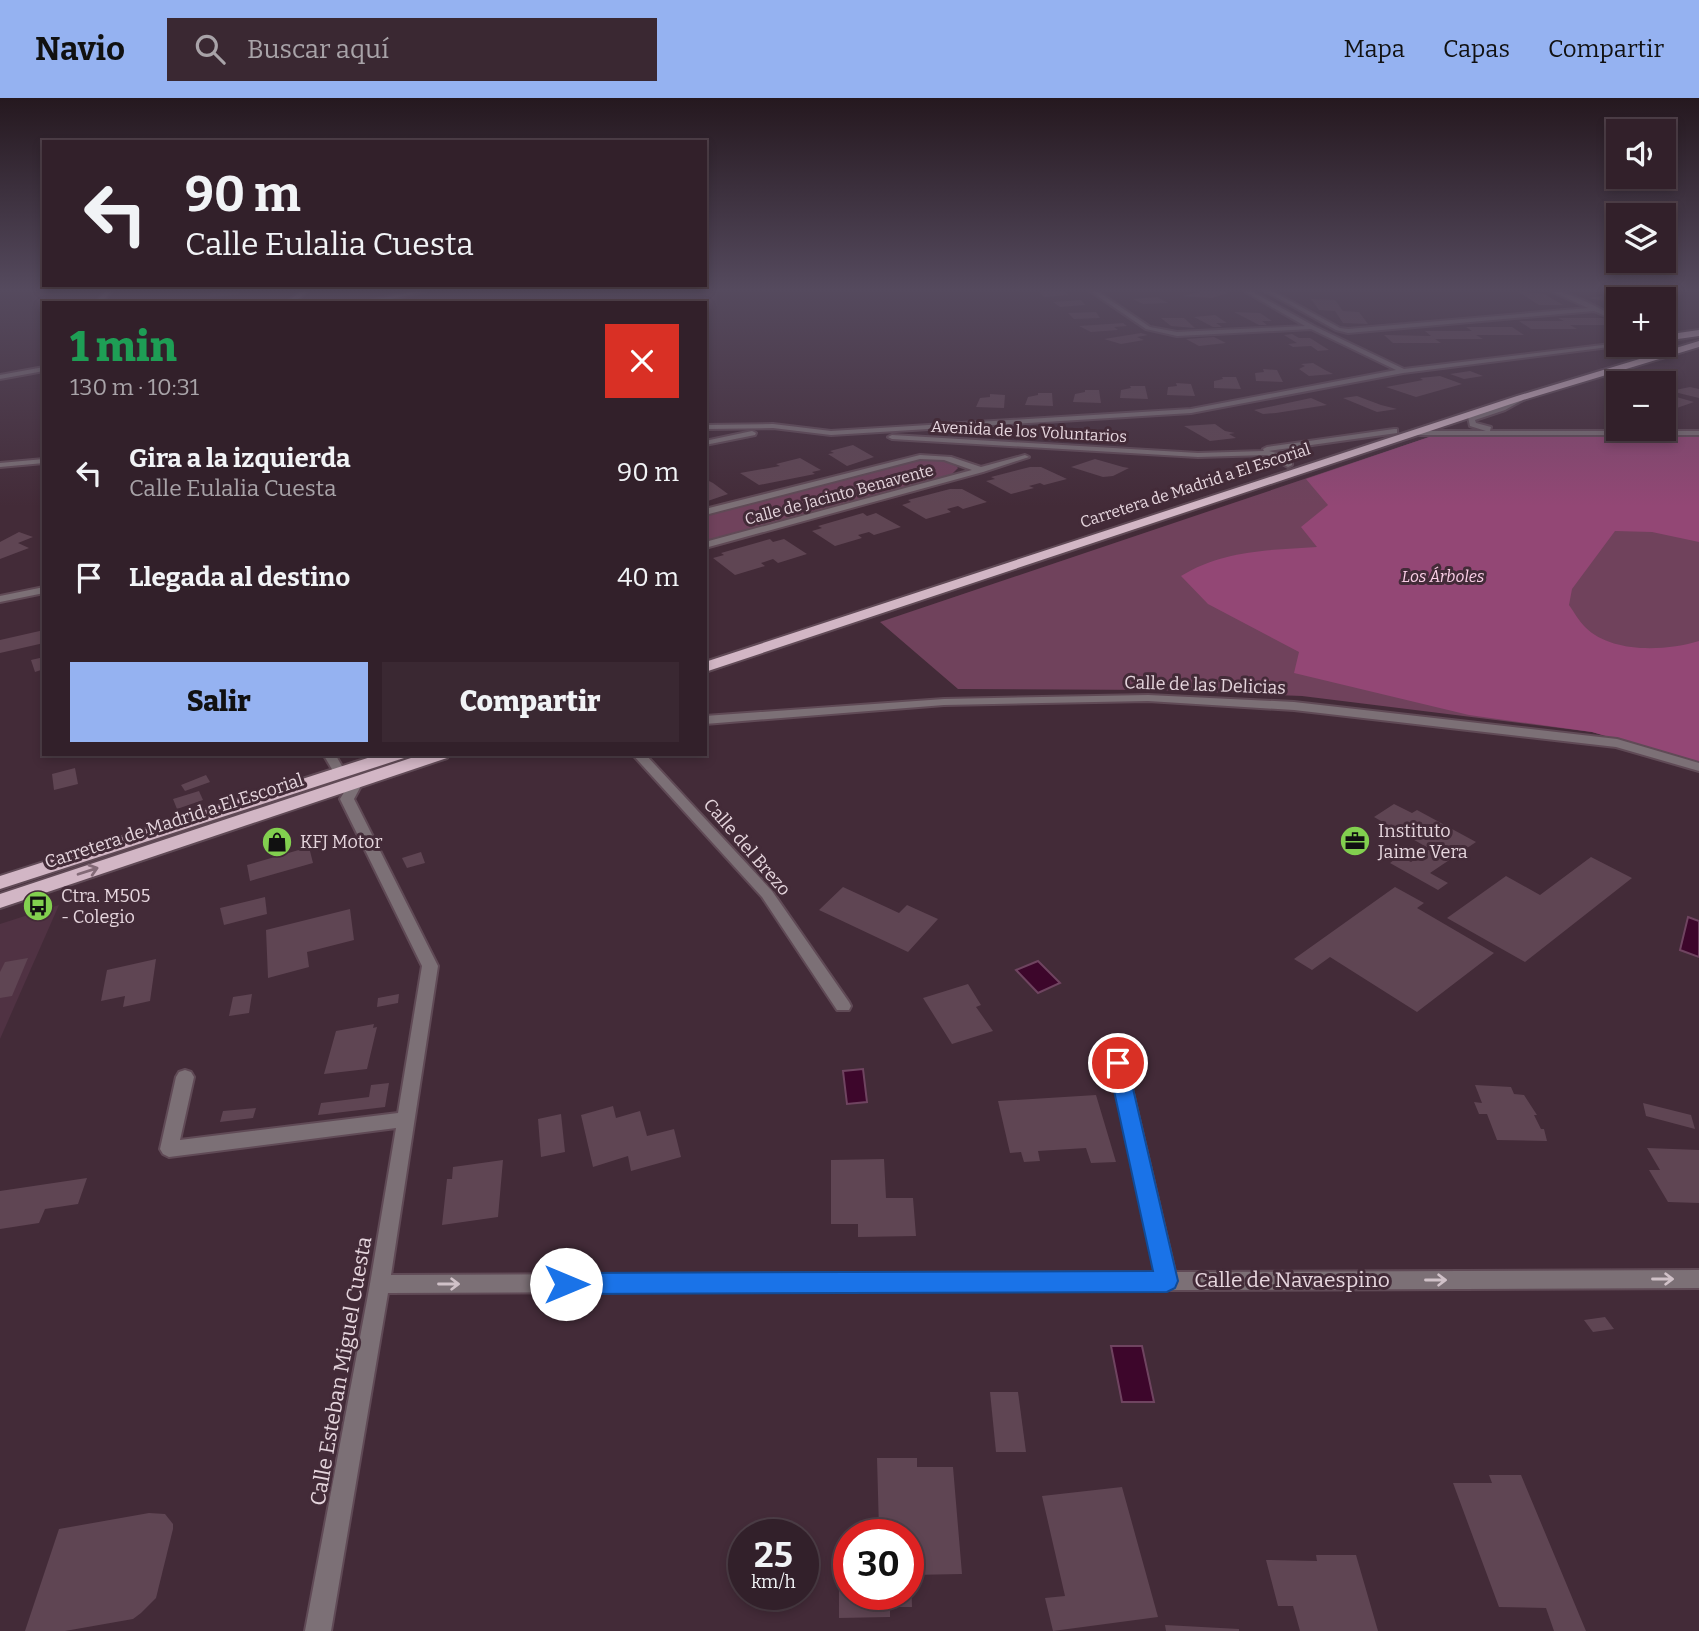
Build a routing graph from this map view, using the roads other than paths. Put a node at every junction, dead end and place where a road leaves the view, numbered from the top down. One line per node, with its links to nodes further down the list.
1 (1386, 363): 6 (street)
2 (1474, 363): 6 (street)
3 (1612, 363): 14 (highway, Carretera de Madrid a El Escorial)
4 (1638, 363): 8 (highway, Carretera de Madrid a El Escorial)
5 (40, 370): 7 (street)
6 (1403, 371): 9 (street)
7 (0, 377)
8 (1520, 398): 15 (street); 18 (highway, Carretera de Madrid a El Escorial)
9 (998, 423): 10 (street); 22 (street)
10 (967, 425): 11 (street); 17 (street); 20 (street)
11 (773, 426): 12 (street, Avenida de los Voluntarios); 17 (street, Avenida de los Voluntarios)
12 (707, 427)
13 (707, 427): 16 (street, Avenida de los Voluntarios)
14 (1394, 431): 23 (street, Avenida de los Voluntarios); 28 (highway, Carretera de Madrid a El Escorial)
15 (1496, 431): 18 (street); 19 (street)
16 (757, 432): 17 (street, Avenida de los Voluntarios); 21 (street)
17 (831, 433): 20 (street, Avenida de los Voluntarios)
18 (1418, 433): 35 (highway, Carretera de Madrid a El Escorial)
19 (1699, 433)
20 (967, 442): 22 (street, Avenida de los Voluntarios); 25 (street, Calle de Jacinto Benavente)
21 (707, 443)
22 (996, 443): 23 (street, Avenida de los Voluntarios)
23 (1226, 454): 28 (street, Avenida de los Voluntarios)
24 (1025, 457): 29 (street, Calle de Jacinto Benavente)
25 (956, 459): 29 (street, Calle de Jacinto Benavente); 30 (street, Calle de Jacinto Benavente)
26 (42, 461): 27 (street)
27 (0, 465)
28 (1288, 465): 34 (highway, Carretera de Madrid a El Escorial)
29 (980, 470): 31 (street, Calle de Jacinto Benavente)
30 (707, 511)
31 (707, 544)
32 (42, 590): 33 (street)
33 (0, 599)
34 (707, 655)
35 (707, 666)
36 (707, 720): 41 (street, Calle de las Delicias)
37 (331, 756): 42 (street)
38 (394, 756): 42 (highway, Carretera de Madrid a El Escorial)
39 (433, 756): 42 (highway, Carretera de Madrid a El Escorial)
40 (640, 756): 45 (street, Calle del Brezo)
41 (1699, 767)
42 (348, 777): 43 (highway, Carretera de Madrid a El Escorial); 44 (highway, Carretera de Madrid a El Escorial, one-way to 42); 48 (street, Calle Esteban Miguel Cuesta)
43 (0, 883)
44 (0, 901)
45 (843, 1006)
46 (1118, 1063): 50 (street)
47 (185, 1077): 48 (street)
48 (407, 1119): 51 (street, Calle Esteban Miguel Cuesta)
49 (1699, 1279): 50 (street, Calle de Navaespino, one-way to 49)
50 (1167, 1281): 51 (street, Calle de Navaespino, one-way to 50)
51 (380, 1284): 52 (street, Calle Esteban Miguel Cuesta)
52 (318, 1631)

